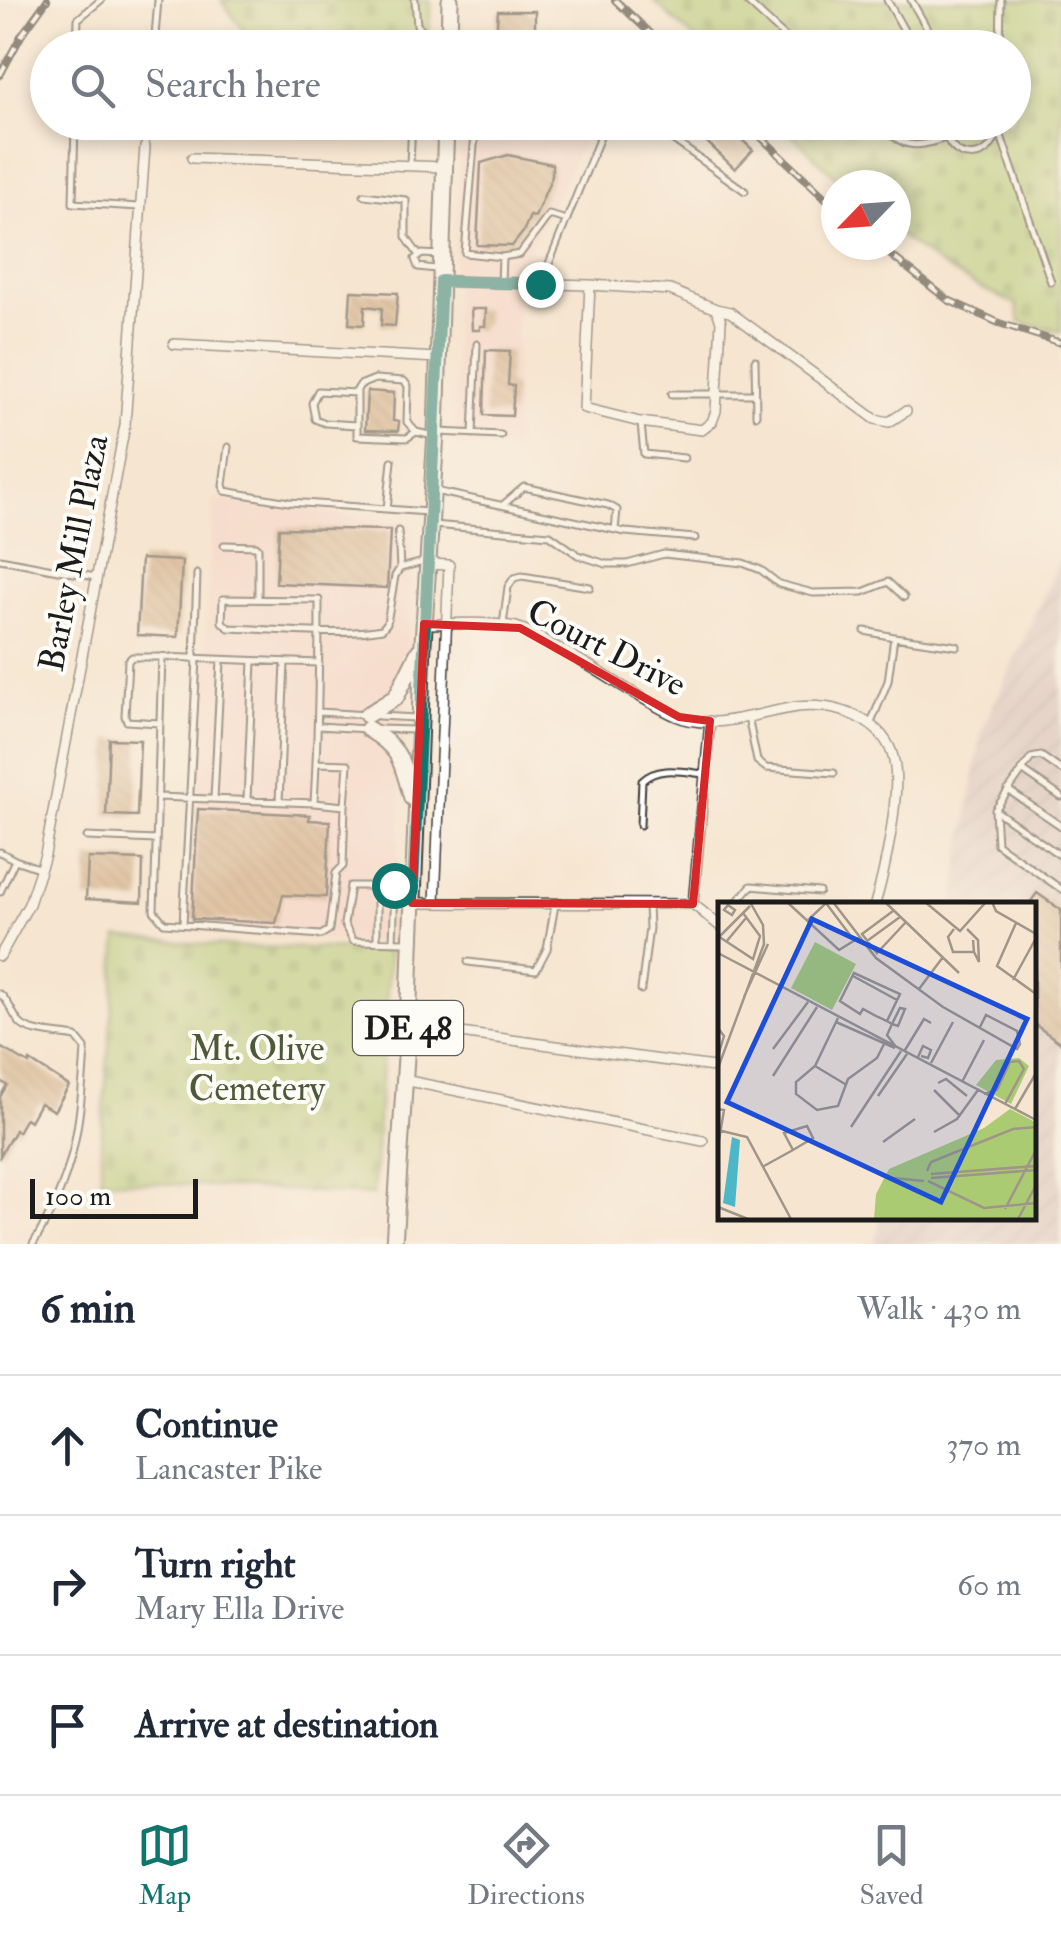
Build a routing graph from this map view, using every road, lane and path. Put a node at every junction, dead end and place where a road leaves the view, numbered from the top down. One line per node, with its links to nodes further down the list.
1 (100, 0): 9 (lane)
2 (158, 0): 10 (lane)
3 (415, 0): 11 (lane)
4 (450, 0): 12 (main road)
5 (746, 0): 13 (lane)
6 (887, 0): 14 (lane)
7 (911, 0): 15 (lane)
8 (1000, 0): 16 (lane)
9 (78, 30)
10 (156, 30)
11 (423, 30)
12 (449, 30)
13 (777, 30)
14 (904, 30)
15 (928, 30)
16 (1000, 30)
17 (74, 140): 35 (lane)
18 (146, 140): 29 (lane)
19 (411, 140): 31 (lane)
20 (445, 140): 32 (main road, DE 48)
21 (474, 140): 38 (lane)
22 (599, 140): 36 (lane)
23 (674, 140): 33 (lane)
24 (898, 140): 25 (lane)
25 (940, 140)
26 (948, 140): 27 (lane)
27 (995, 140)
28 (1003, 140): 40 (lane)
29 (145, 147): 35 (street, Barley Mill Plaza)
30 (192, 158): 31 (street)
31 (410, 166): 32 (street)
32 (444, 167): 39 (main road, DE 48)
33 (746, 190)
34 (364, 194): 37 (lane)
35 (140, 207): 76 (street, Barley Mill Plaza)
36 (567, 220): 38 (lane); 42 (lane)
37 (418, 254): 39 (lane); 39 (lane)
38 (502, 256): 41 (lane)
39 (441, 268): 41 (street); 47 (main road, DE 48)
40 (1051, 282)
41 (501, 283): 42 (street)
42 (540, 284): 43 (street)
43 (590, 285): 44 (street); 55 (street)
44 (716, 309): 49 (street); 53 (street)
45 (174, 344): 47 (street)
46 (477, 344): 59 (lane)
47 (438, 358): 58 (main road, DE 48)
48 (755, 360): 52 (lane)
49 (717, 392): 51 (lane); 52 (lane); 55 (street)
50 (357, 393): 56 (lane); 56 (lane); 57 (lane)
51 (672, 394)
52 (755, 394): 54 (lane)
53 (906, 411)
54 (756, 415)
55 (640, 422): 62 (lane)
56 (357, 424): 57 (lane)
57 (416, 432): 58 (lane)
58 (436, 434): 59 (lane); 64 (main road, DE 48)
59 (473, 434): 60 (lane)
60 (501, 435)
61 (228, 446): 66 (lane)
62 (684, 458)
63 (392, 462): 66 (lane)
64 (432, 491): 65 (lane); 67 (main road, DE 48)
65 (504, 505): 69 (lane); 69 (lane)
66 (387, 509): 67 (lane)
67 (431, 519): 73 (main road, DE 48); 78 (lane)
68 (398, 530): 74 (lane)
69 (615, 530): 70 (lane)
70 (695, 538)
71 (224, 545): 79 (lane)
72 (0, 559): 76 (lane)
73 (428, 562): 74 (lane); 80 (main road, DE 48); 81 (street)
74 (400, 568): 83 (lane)
75 (197, 574): 89 (lane)
76 (96, 577): 125 (street, Barley Mill Plaza)
77 (590, 587): 82 (lane)
78 (904, 597)
79 (258, 598): 83 (lane); 83 (lane)
80 (424, 624): 81 (street, Court Drive); 86 (main road, DE 48)
81 (447, 624): 82 (street, Court Drive); 135 (street)
82 (504, 626): 96 (street, Court Drive)
83 (319, 630): 93 (lane)
84 (865, 631): 85 (lane)
85 (894, 636): 87 (lane); 101 (lane)
86 (423, 642): 98 (main road); 99 (main road, DE 48)
87 (957, 646)
88 (162, 658): 89 (lane); 97 (lane); 97 (lane)
89 (196, 659): 90 (lane); 110 (lane)
90 (222, 660): 91 (lane); 111 (lane)
91 (253, 661): 92 (lane); 112 (lane)
92 (285, 662): 93 (lane); 113 (lane)
93 (319, 663): 94 (lane)
94 (319, 712): 98 (lane); 100 (lane)
95 (748, 717): 96 (street, Court Drive); 101 (street, Court Drive); 105 (lane)
96 (710, 720): 106 (street)
97 (159, 722): 108 (lane)
98 (367, 722): 99 (lane); 99 (lane); 100 (lane); 117 (main road)
99 (419, 724): 117 (main road, DE 48)
100 (319, 726): 102 (lane)
101 (869, 726): 133 (street)
102 (317, 763): 114 (lane); 115 (lane)
103 (1022, 770): 104 (lane); 107 (lane); 109 (lane)
104 (1061, 770)
105 (834, 773)
106 (705, 774): 118 (lane); 137 (street)
107 (1008, 790): 116 (lane); 119 (lane)
108 (158, 797): 110 (lane); 121 (lane)
109 (1061, 797)
110 (189, 798): 111 (lane); 140 (lane)
111 (214, 799): 112 (lane)
112 (246, 800): 113 (lane)
113 (279, 802): 114 (lane)
114 (314, 803): 115 (lane)
115 (345, 806): 140 (lane)
116 (995, 810): 123 (lane); 129 (lane)
117 (416, 811): 128 (main road, DE 48)
118 (640, 825)
119 (1061, 826)
120 (88, 837): 121 (lane)
121 (156, 840): 140 (lane)
122 (0, 852): 124 (lane)
123 (1061, 856)
124 (15, 860): 125 (lane); 130 (lane)
125 (41, 869): 144 (street, Barley Mill Plaza)
126 (377, 884): 127 (lane); 141 (lane); 141 (lane)
127 (394, 885): 128 (lane); 142 (lane)
128 (413, 886): 134 (main road, DE 48)
129 (1061, 889)
130 (0, 892)
131 (818, 892): 132 (lane)
132 (737, 902)
133 (875, 902)
134 (412, 903): 135 (street); 143 (main road, DE 48)
135 (435, 904): 138 (street)
136 (648, 904): 137 (street); 138 (street); 146 (lane)
137 (694, 904): 139 (street)
138 (555, 905): 145 (lane)
139 (718, 922)
140 (182, 924)
141 (377, 941): 142 (lane)
142 (393, 942): 143 (lane)
143 (411, 942): 148 (main road, DE 48)
144 (0, 956)
145 (468, 962)
146 (641, 990)
147 (0, 994): 152 (lane)
148 (408, 1026): 149 (street); 150 (main road, DE 48)
149 (718, 1068)
150 (404, 1080): 151 (street); 153 (main road, DE 48)
151 (703, 1140)
152 (33, 1244)
153 (394, 1244)

